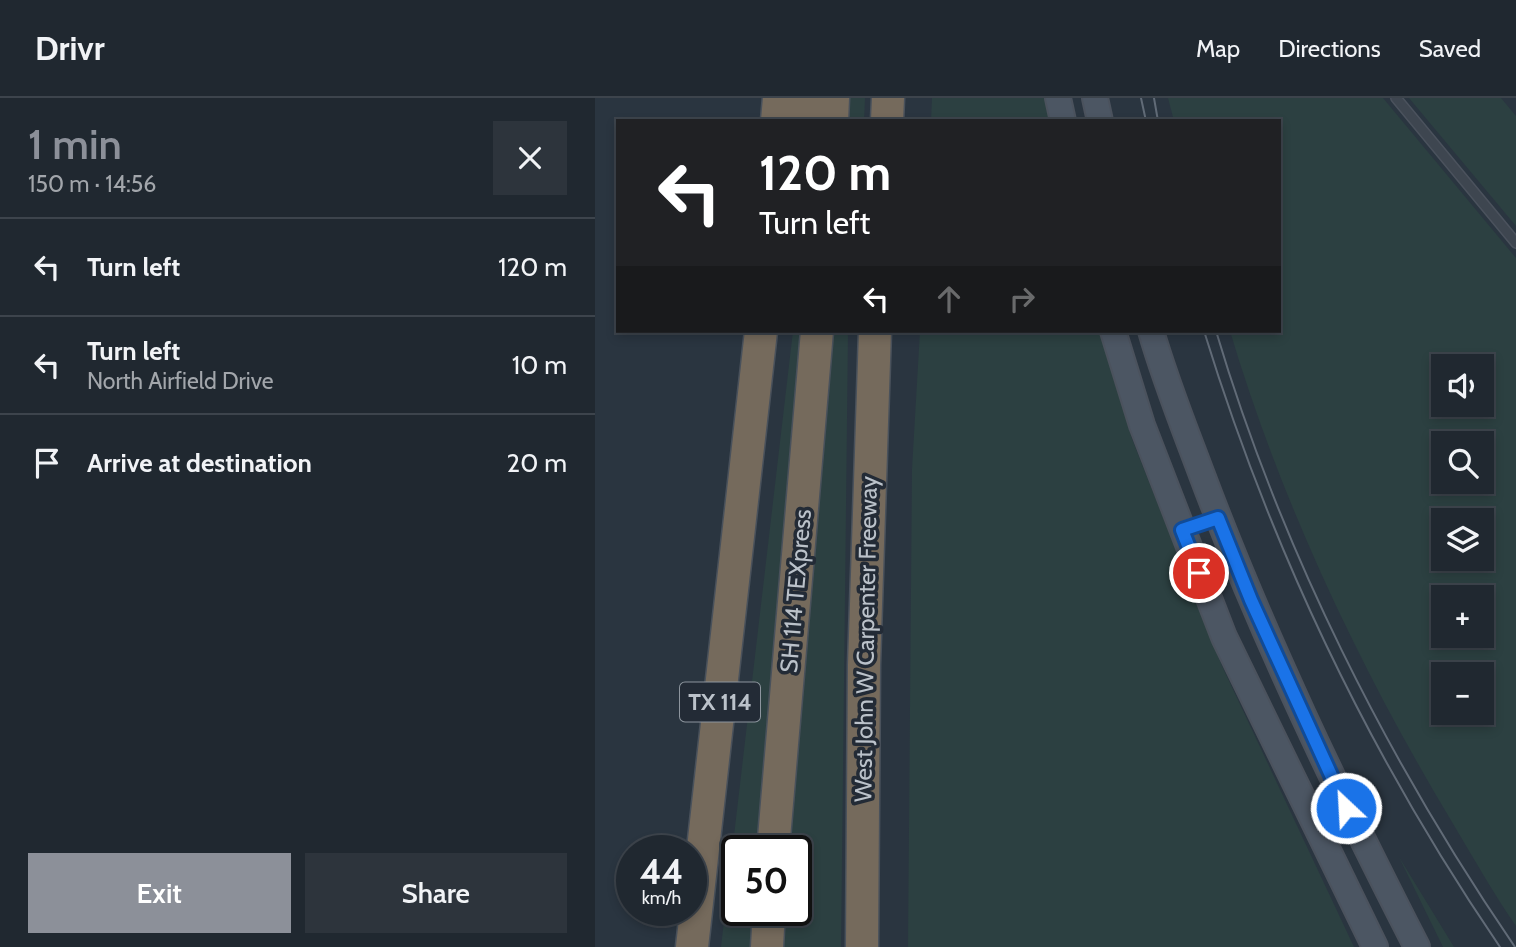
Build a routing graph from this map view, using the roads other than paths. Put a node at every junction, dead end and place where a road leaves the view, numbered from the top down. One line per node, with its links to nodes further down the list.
1 (779, 98): 8 (highway)
2 (811, 98): 9 (highway)
3 (833, 98): 10 (highway)
4 (888, 98): 11 (highway)
5 (1058, 98): 12 (main road)
6 (1095, 98): 13 (main road)
7 (1395, 98): 14 (lane)
8 (777, 119)
9 (808, 119)
10 (832, 119)
11 (887, 119)
12 (1063, 119)
13 (1100, 119)
14 (1516, 243)
15 (761, 333): 21 (highway, TX 114)
16 (778, 333): 21 (highway)
17 (817, 333): 24 (highway, SH 114 TEXpress)
18 (874, 333): 28 (highway, West John W Carpenter Freeway)
19 (1114, 333): 23 (main road)
20 (1152, 333): 22 (main road)
21 (747, 456): 26 (highway, TX 114)
22 (1218, 518): 23 (main road); 30 (main road)
23 (1182, 530): 29 (main road)
24 (774, 835)
25 (768, 926): 27 (highway)
26 (692, 947)
27 (767, 947)
28 (862, 947)
29 (1375, 947)
30 (1417, 947)

